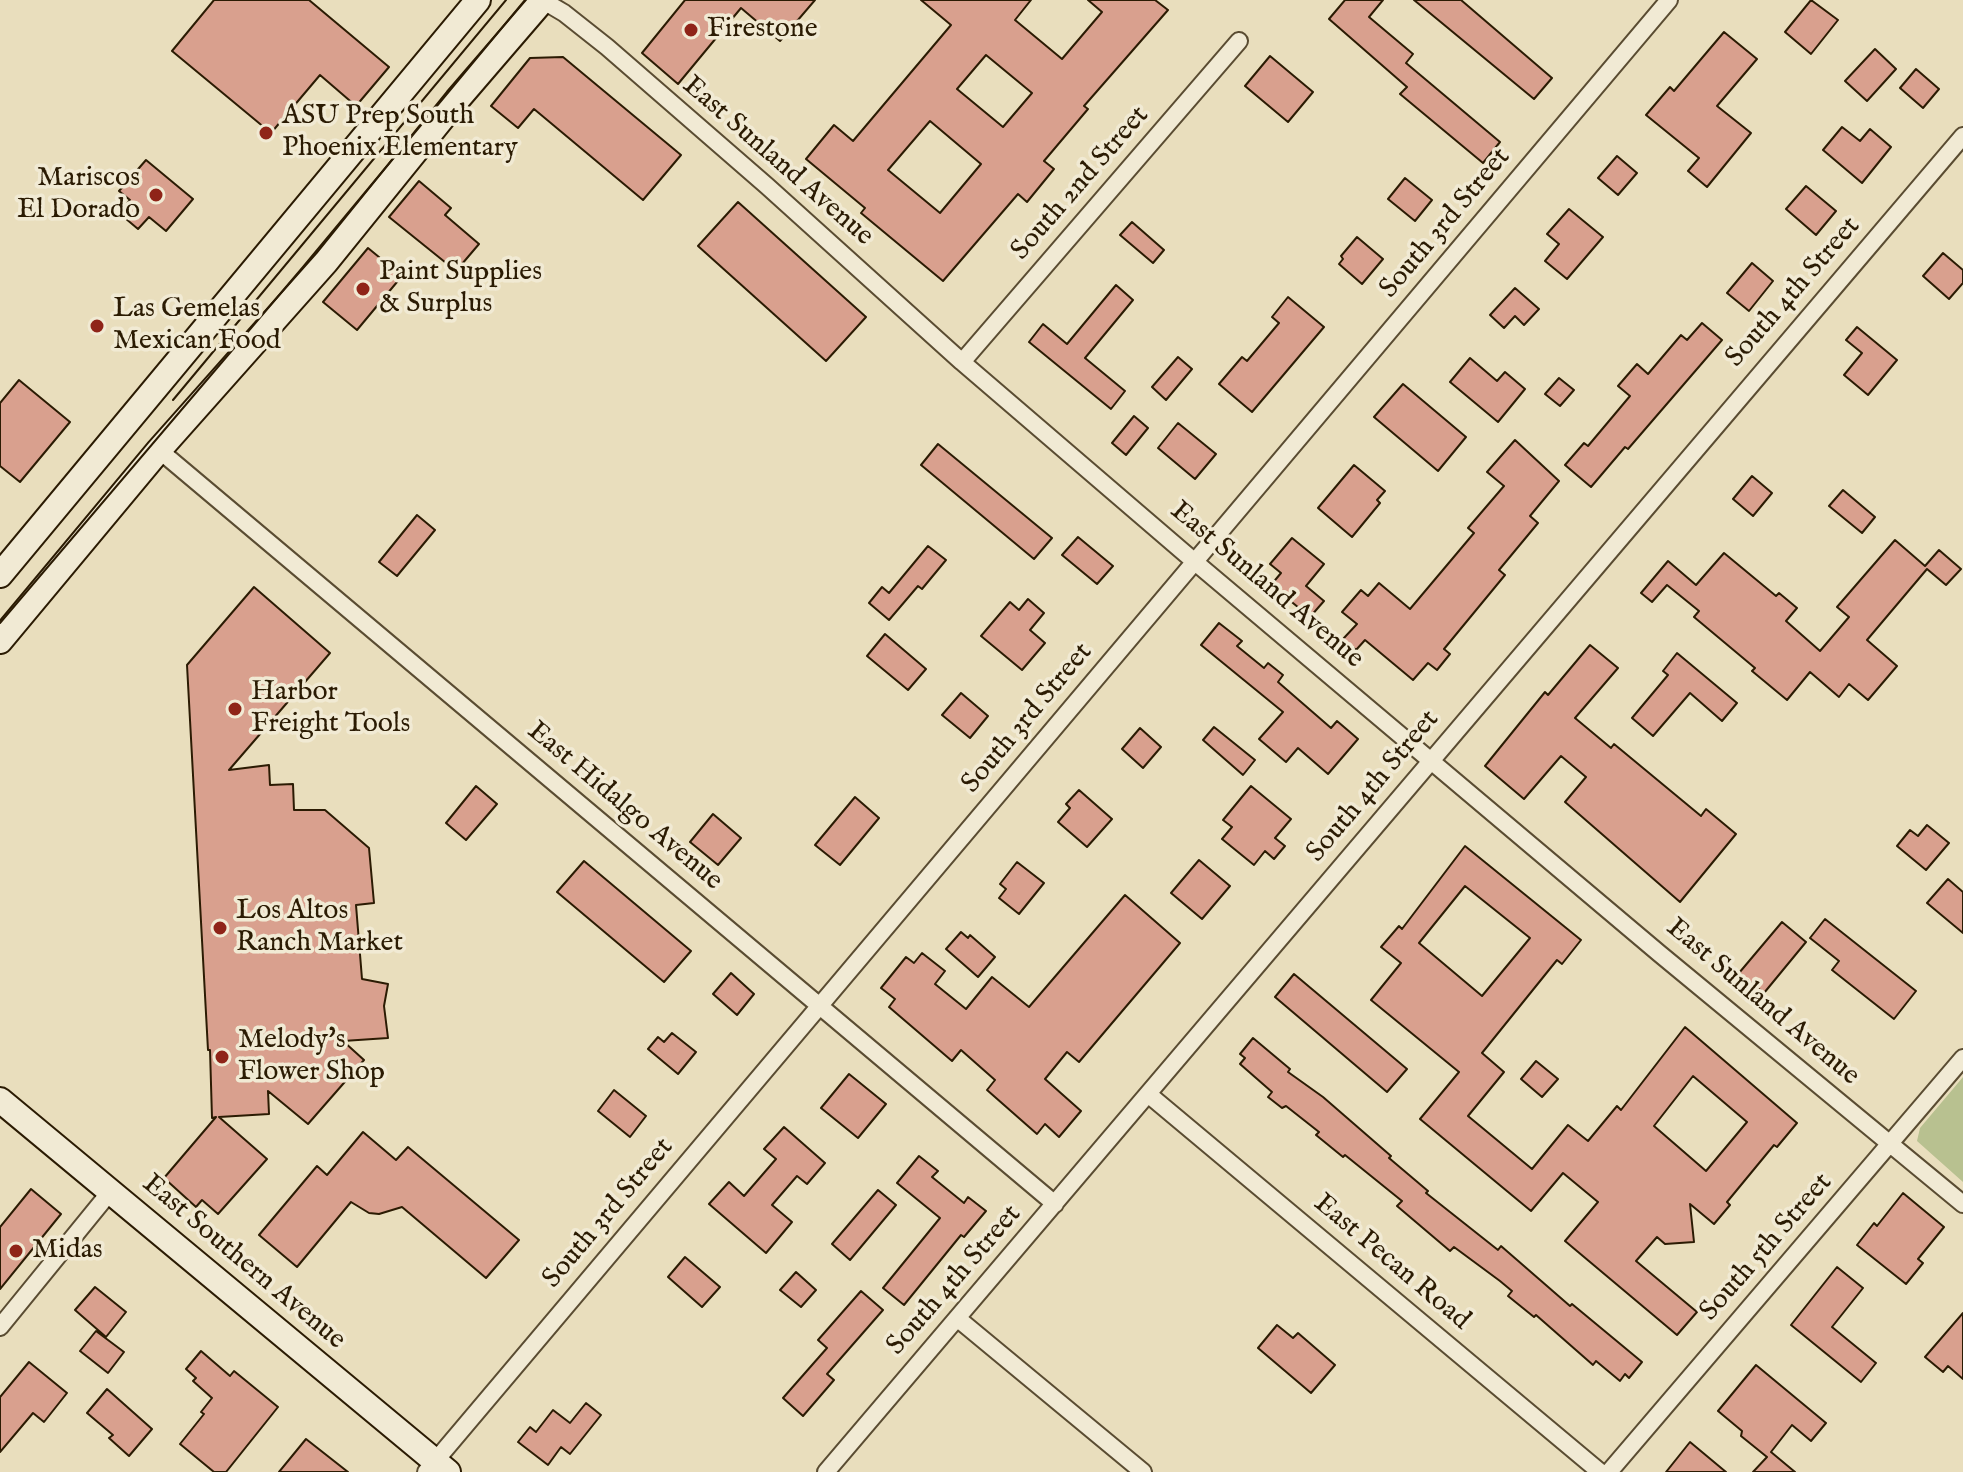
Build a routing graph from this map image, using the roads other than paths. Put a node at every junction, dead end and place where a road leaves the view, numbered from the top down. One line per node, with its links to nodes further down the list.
1 (478, 0): 9 (main road)
2 (543, 0): 6 (street, East Sunland Avenue); 7 (main road)
3 (1669, 0): 8 (street, South 3rd Street)
4 (1239, 41): 6 (street, South 2nd Street)
5 (1963, 136): 11 (street, South 4th Street)
6 (962, 362): 8 (street, East Sunland Avenue)
7 (159, 450): 10 (main road); 12 (street, East Hidalgo Avenue)
8 (1195, 562): 11 (street, East Sunland Avenue); 12 (street, South 3rd Street)
9 (0, 575)
10 (0, 641)
11 (1431, 759): 14 (street, South 4th Street); 16 (street, East Sunland Avenue)
12 (820, 1005): 18 (street, East Hidalgo Avenue); 22 (street, South 3rd Street)
13 (1963, 1058): 16 (street, South 5th Street)
14 (1148, 1094): 18 (street, South 4th Street); 25 (street, East Pecan Road)
15 (0, 1100): 17 (main road, East Southern Avenue)
16 (1890, 1143): 19 (street, East Sunland Avenue); 26 (street, South 5th Street)
17 (110, 1192): 21 (street); 22 (main road, East Southern Avenue)
18 (1055, 1204): 20 (street, South 4th Street)
19 (1963, 1204)
20 (957, 1318): 23 (street, South 4th Street); 24 (street)
21 (0, 1327)
22 (436, 1469)
23 (826, 1472)
24 (1143, 1472)
25 (1600, 1472)
26 (1609, 1472)

